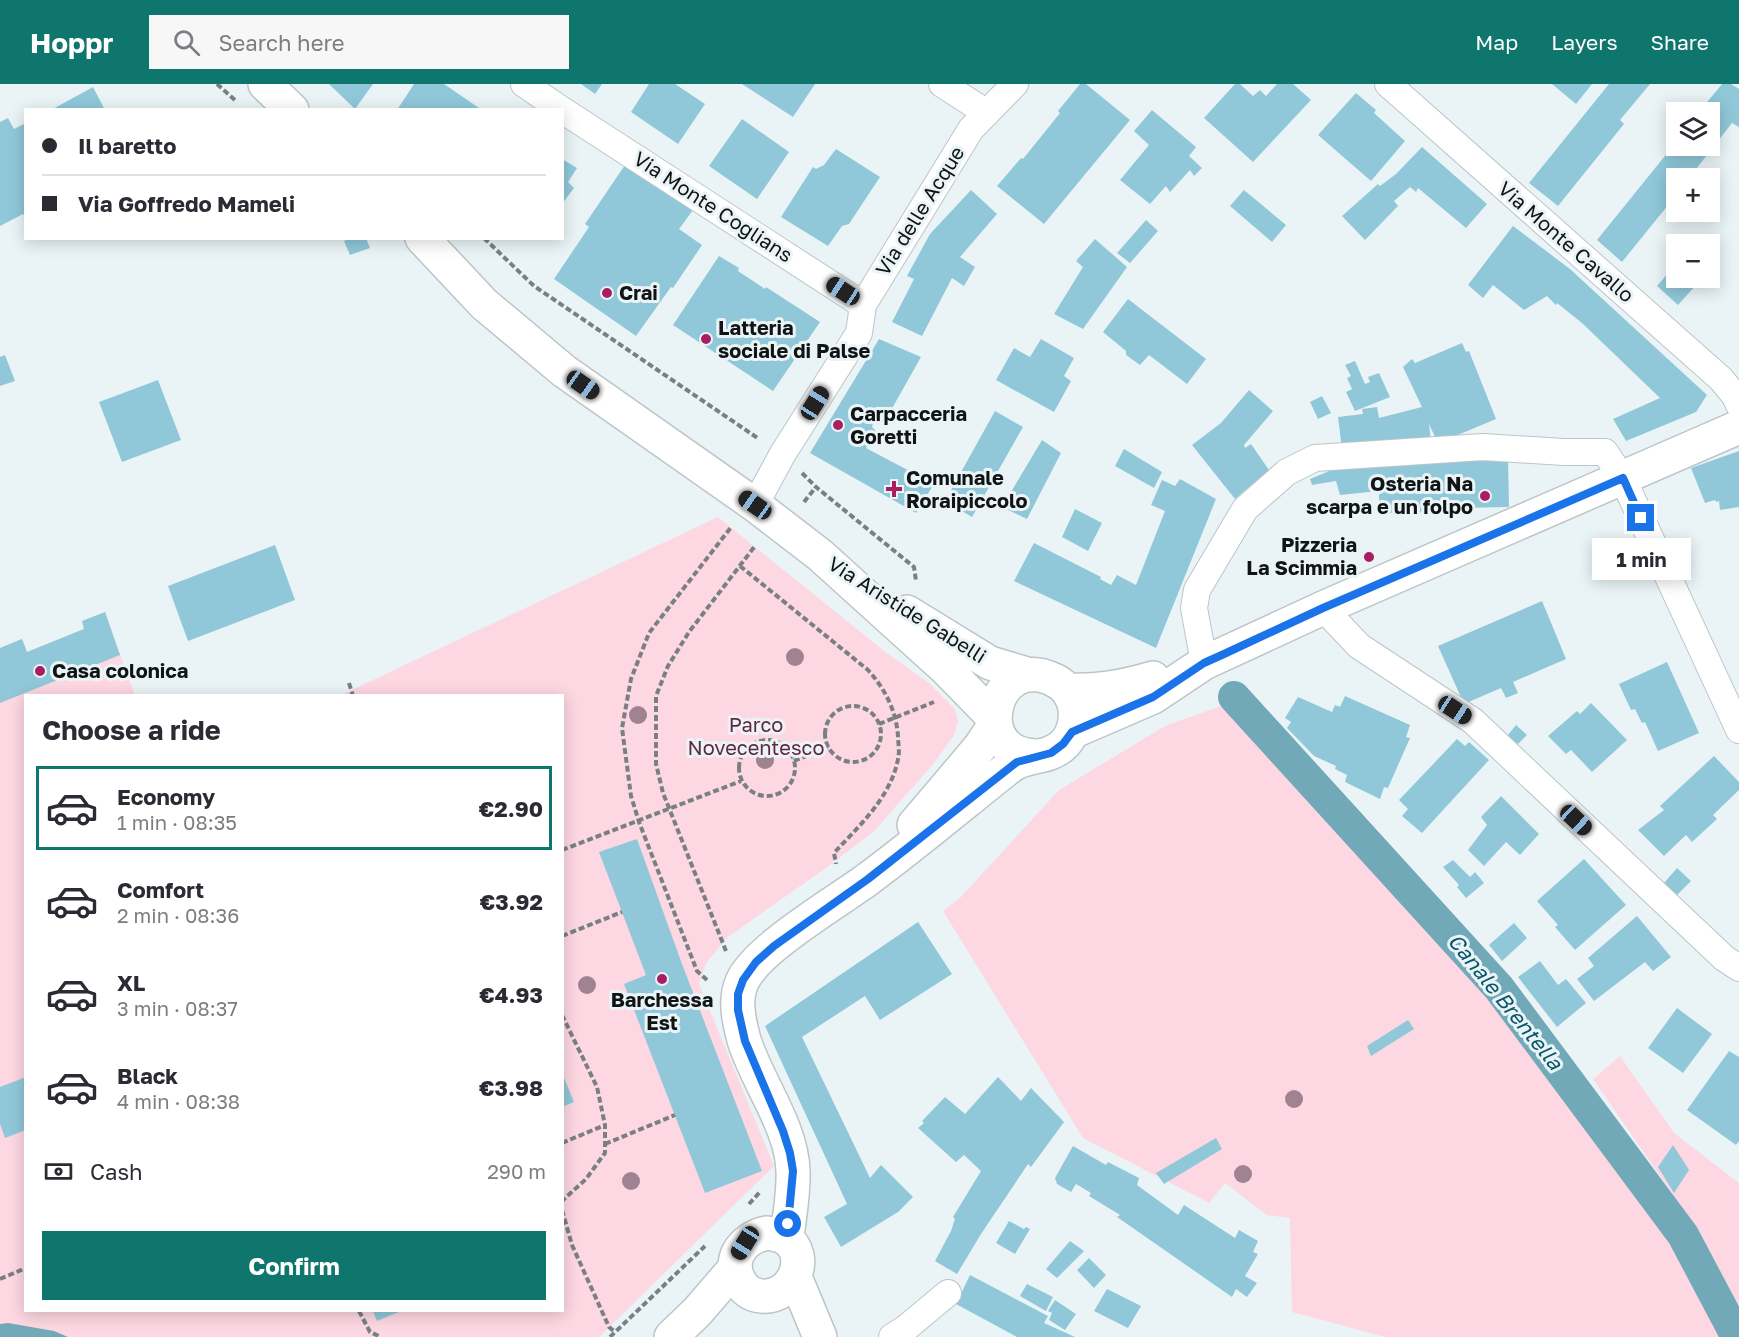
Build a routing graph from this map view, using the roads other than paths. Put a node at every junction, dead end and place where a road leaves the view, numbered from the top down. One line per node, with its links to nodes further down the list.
1 (265, 84): 6 (main road)
2 (524, 84): 7 (street, Via Monte Coglians)
3 (942, 84): 9 (street)
4 (1015, 84): 9 (street, Via delle Acque)
5 (1388, 84): 12 (street, Via Monte Cavallo)
6 (290, 108)
7 (559, 108)
8 (564, 111): 11 (street, Via Monte Coglians)
9 (987, 113): 11 (street, Via delle Acque)
10 (424, 240): 15 (main road, Via Aristide Gabelli)
11 (862, 304): 15 (street, Via delle Acque)
12 (1739, 405)
13 (1739, 427): 14 (main road)
14 (1623, 478): 17 (main road); 18 (street); 22 (street)
15 (746, 513): 16 (main road, Via Aristide Gabelli)
16 (820, 555): 19 (main road, Via Aristide Gabelli); 21 (main road, Via Aristide Gabelli)
17 (1323, 608): 18 (main road); 26 (street)
18 (1204, 663): 20 (main road); 23 (main road)
19 (1030, 675): 20 (main road); 21 (main road)
20 (1067, 690): 23 (main road)
21 (995, 721): 24 (main road); 25 (main road)
22 (1739, 730)
23 (1072, 732): 24 (main road)
24 (1036, 756): 25 (main road)
25 (857, 871): 27 (main road)
26 (1739, 969)
27 (777, 1236): 28 (main road); 29 (main road)
28 (740, 1279): 29 (main road); 31 (main road)
29 (788, 1285): 32 (main road); 33 (main road)
30 (948, 1293): 34 (street)
31 (671, 1337)
32 (806, 1337)
33 (820, 1337)
34 (892, 1337)

